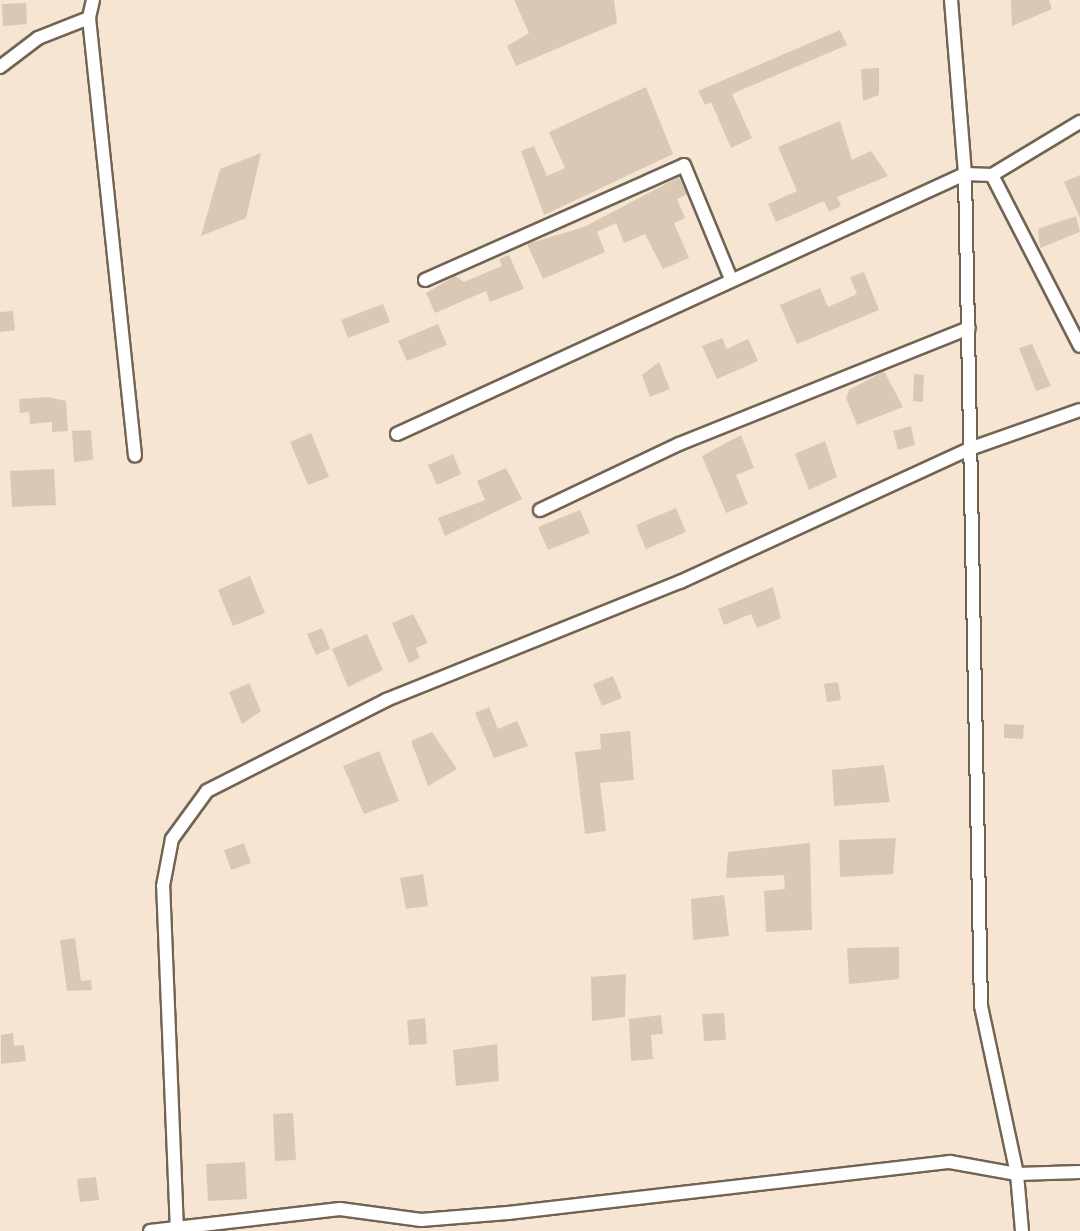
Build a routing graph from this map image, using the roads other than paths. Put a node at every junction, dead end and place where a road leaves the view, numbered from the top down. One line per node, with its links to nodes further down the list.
1 (93, 0): 3 (street)
2 (951, 0): 6 (street)
3 (89, 18): 4 (street); 15 (street)
4 (0, 67)
5 (1080, 122): 7 (street)
6 (965, 174): 7 (street); 8 (street); 10 (street)
7 (992, 174): 11 (street)
8 (731, 279): 9 (street); 13 (street)
9 (425, 280)
10 (969, 328): 14 (street); 16 (street)
11 (1080, 346)
12 (1080, 410): 14 (street)
13 (397, 434)
14 (972, 449): 18 (street); 19 (street)
15 (135, 456)
16 (540, 510)
17 (1080, 1172): 18 (street)
18 (1017, 1174): 19 (street); 21 (street)
19 (177, 1229): 20 (street)
20 (150, 1231)
21 (1022, 1231)

